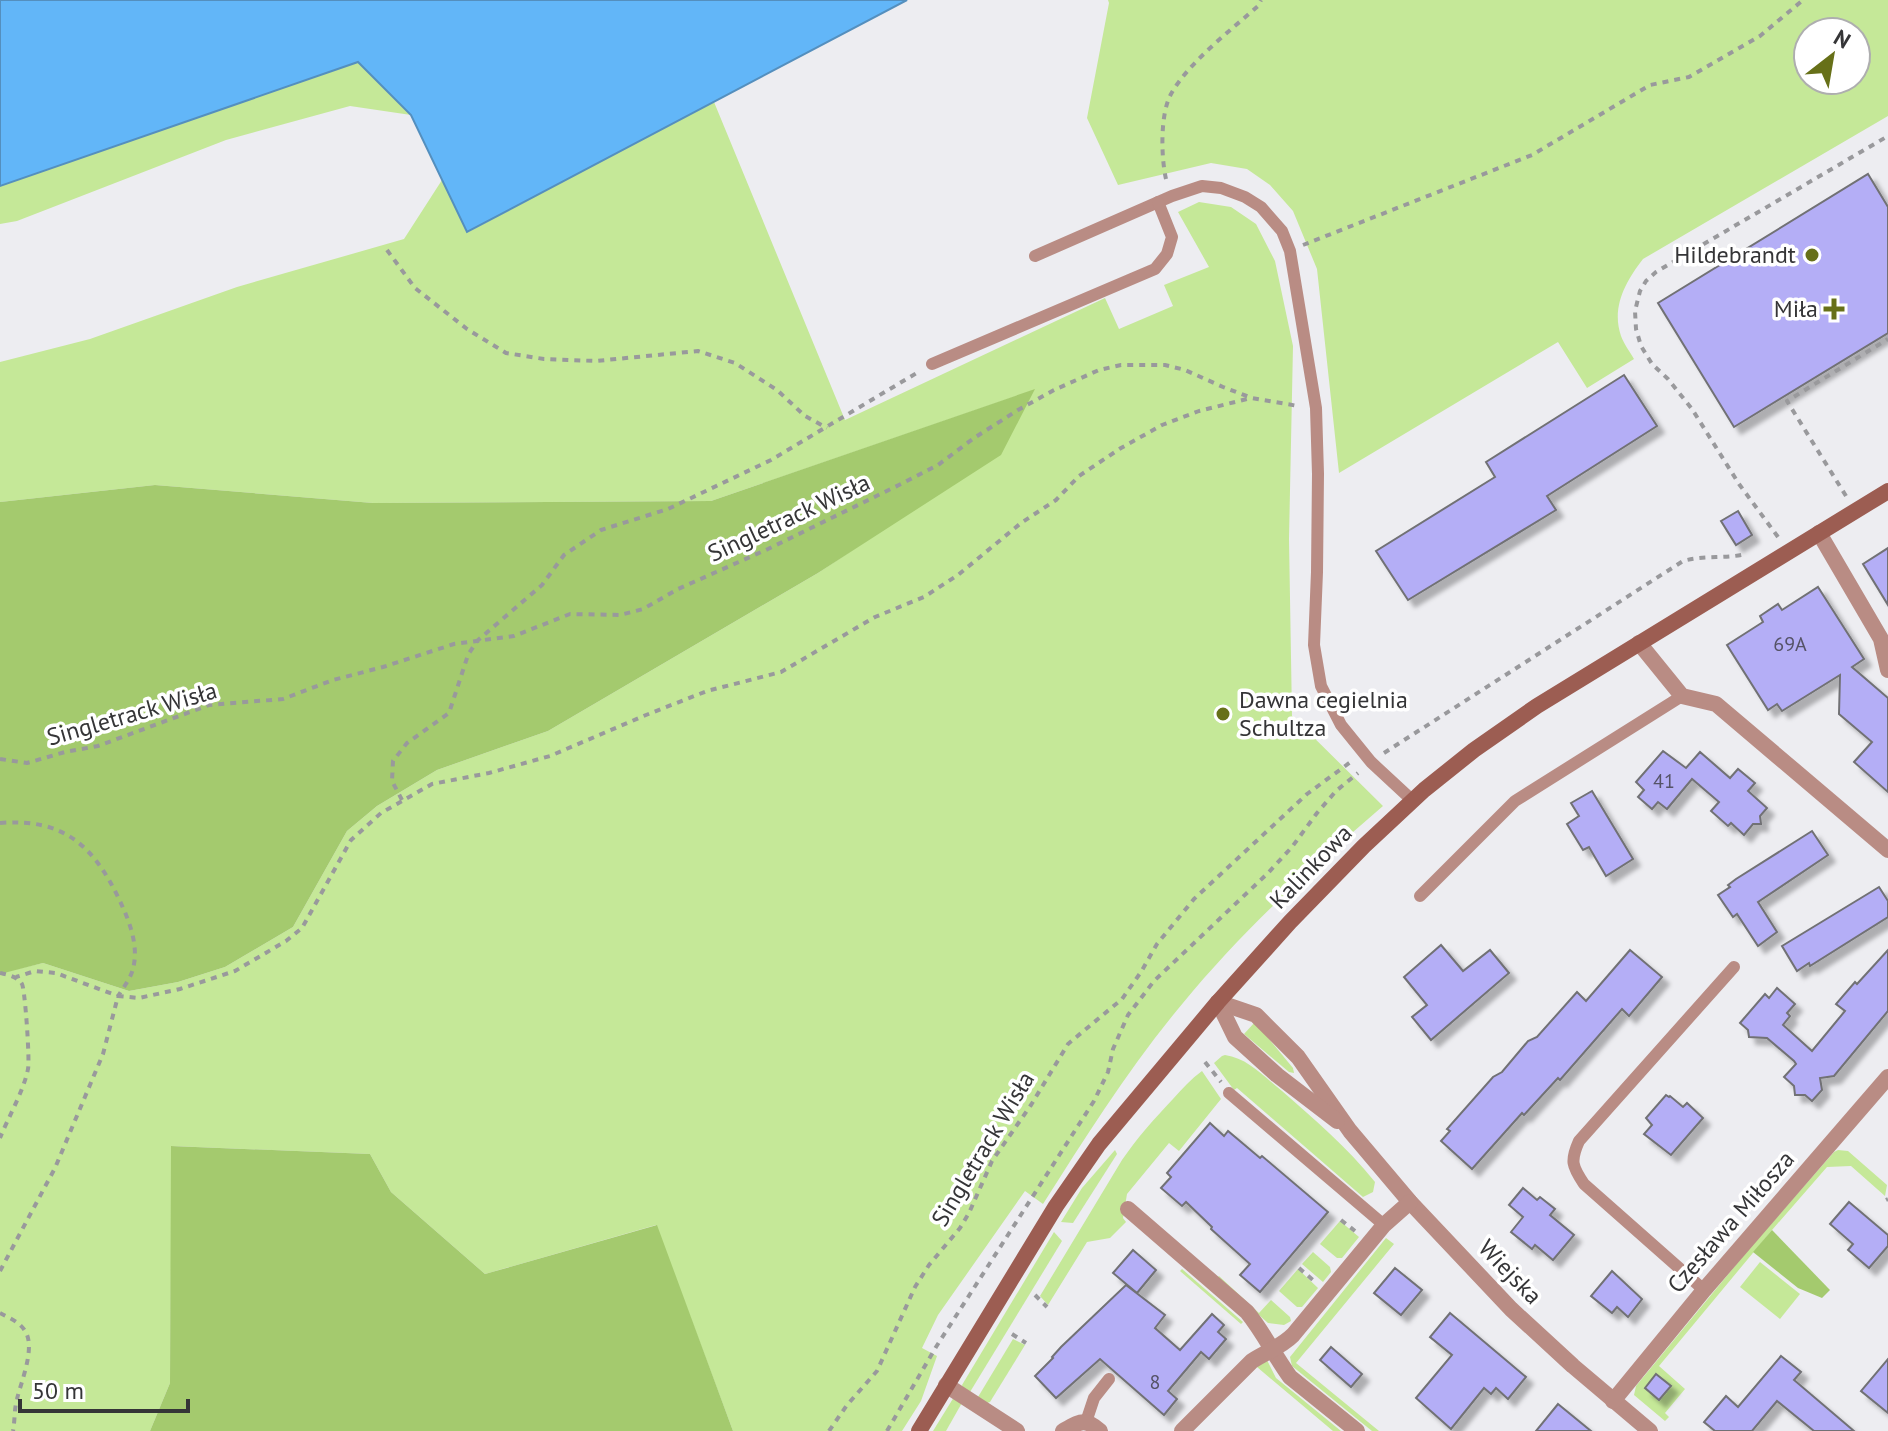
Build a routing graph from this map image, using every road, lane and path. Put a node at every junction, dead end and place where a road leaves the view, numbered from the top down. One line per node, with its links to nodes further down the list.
1 (1261, 0): 4 (path)
2 (1803, 0): 6 (path)
3 (1888, 136): 16 (path)
4 (1163, 200): 6 (lane); 7 (lane); 9 (lane)
5 (387, 250): 12 (path)
6 (1290, 251): 11 (lane)
7 (1035, 256)
8 (1888, 339): 13 (path)
9 (932, 364): 12 (path)
10 (1252, 398): 11 (path, Singletrack Wisła); 18 (path, Singletrack Wisła); 24 (path)
11 (1316, 408): 22 (lane)
12 (827, 428): 18 (path)
13 (1857, 489)
14 (1888, 491): 15 (street, Kalinkowa)
15 (1819, 533): 17 (street); 19 (street, Kalinkowa)
16 (1778, 537)
17 (1885, 638): 20 (street)
18 (477, 641): 23 (path, Singletrack Wisła); 24 (path)
19 (1639, 643): 21 (street); 25 (street, Kalinkowa)
20 (1888, 670)
21 (1682, 696): 27 (street); 28 (lane)
22 (1363, 753): 25 (lane); 55 (path, Singletrack Wisła)
23 (0, 759)
24 (402, 801): 32 (path)
25 (1413, 801): 33 (street, Kalinkowa)
26 (0, 823): 32 (path)
27 (1888, 850)
28 (1420, 896)
29 (1734, 967): 43 (lane)
30 (0, 973): 31 (path)
31 (16, 977): 32 (path); 38 (path)
32 (118, 996): 42 (path)
33 (1218, 1002): 37 (street, Wiejska); 37 (street, Wiejska); 51 (street, Kalinkowa)
34 (1205, 1062): 36 (path)
35 (1888, 1077): 43 (street, Czesława Miłosza)
36 (1229, 1093): 41 (lane)
37 (1350, 1131): 39 (street, Wiejska)
38 (0, 1138)
39 (1410, 1202): 41 (street); 52 (street, Wiejska)
40 (1128, 1209): 49 (street)
41 (1384, 1225): 49 (street)
42 (0, 1271)
43 (1704, 1290): 52 (street, Czesława Miłosza)
44 (1035, 1295): 45 (path)
45 (1047, 1307)
46 (0, 1313): 54 (path)
47 (1012, 1334): 48 (path)
48 (1026, 1343)
49 (1273, 1350): 59 (street); 60 (street)
50 (1109, 1379): 53 (lane)
51 (946, 1385): 56 (street, Kalinkowa); 57 (street)
52 (1613, 1401): 61 (street, Wiejska)
53 (1093, 1426): 58 (street)
54 (13, 1431)
55 (829, 1431)
56 (919, 1431)
57 (1017, 1431)
58 (1063, 1431)
59 (1182, 1431)
60 (1357, 1431)
61 (1650, 1431)

